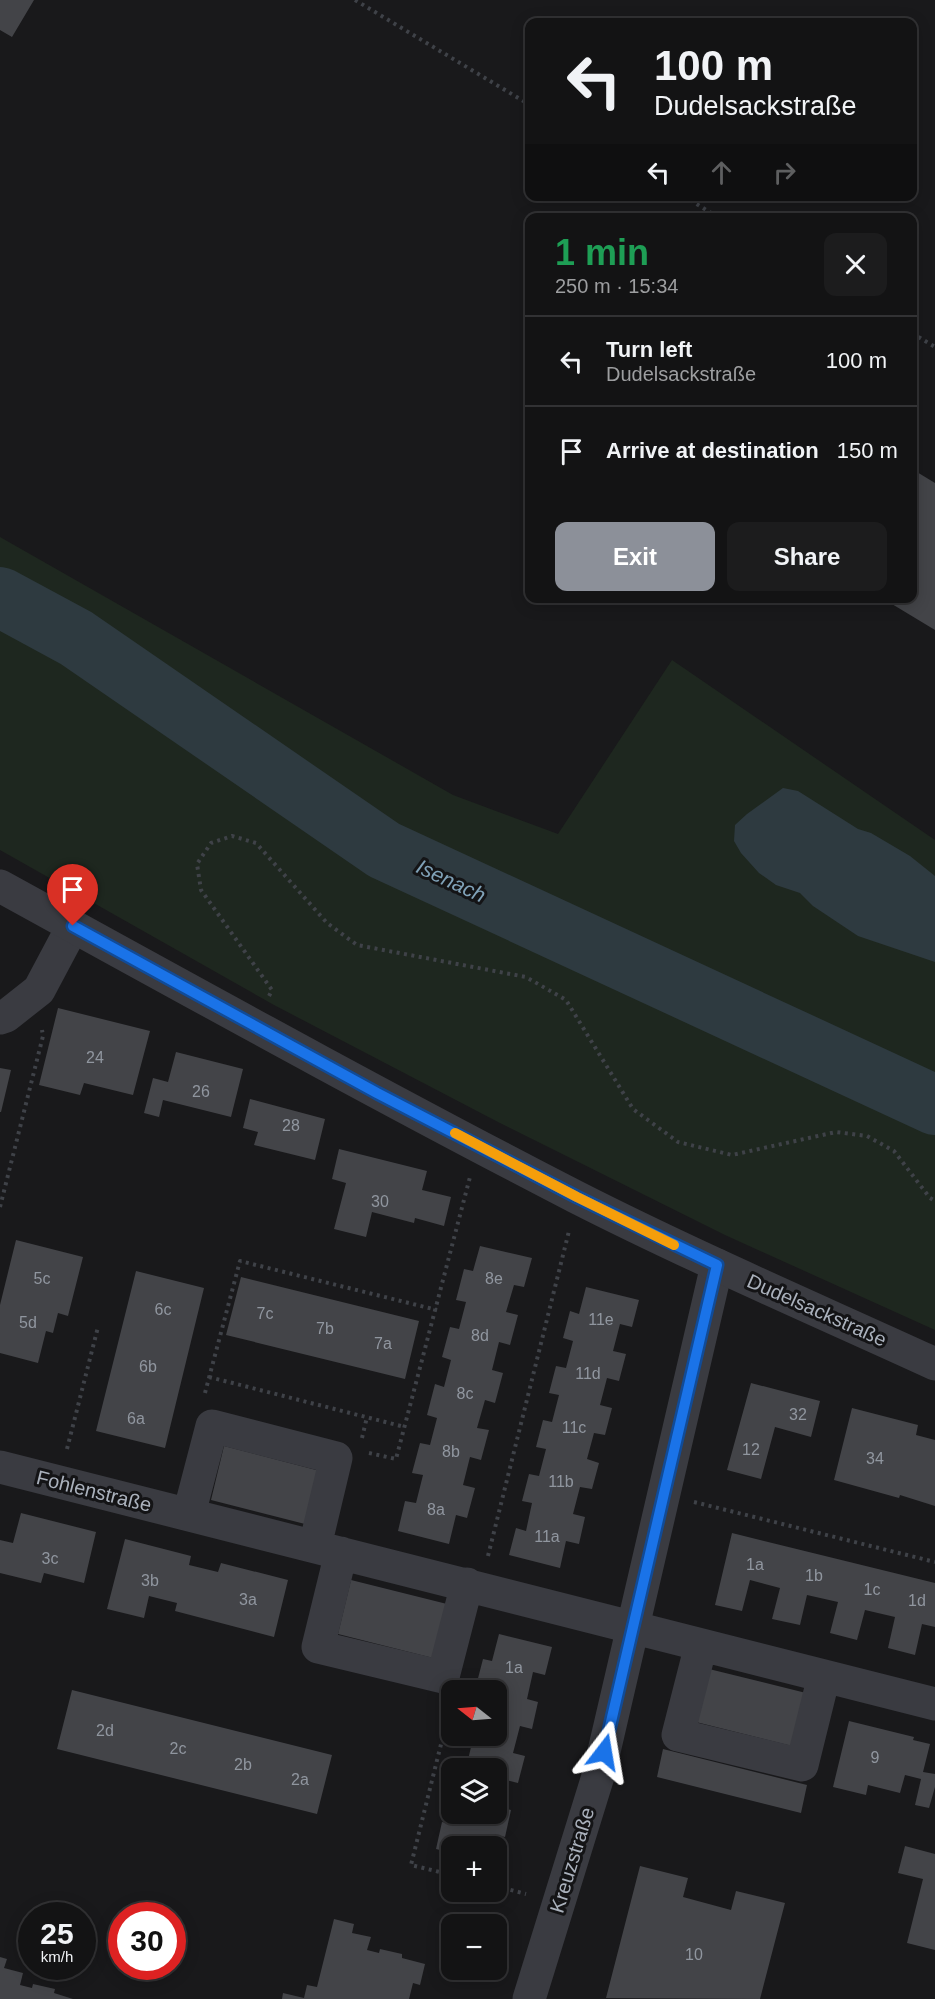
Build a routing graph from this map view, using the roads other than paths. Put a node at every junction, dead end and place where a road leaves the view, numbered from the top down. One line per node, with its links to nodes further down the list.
1 (0, 886): 2 (street, Dudelsackstraße)
2 (73, 926): 3 (street); 4 (street, Dudelsackstraße)
3 (0, 1018)
4 (717, 1265): 5 (street, Dudelsackstraße); 10 (street, Kreuzstraße)
5 (935, 1364)
6 (0, 1467): 7 (street, Fohlenstraße)
7 (189, 1514): 8 (street, Fohlenstraße); 8 (street)
8 (328, 1549): 9 (street, Fohlenstraße); 9 (street)
9 (473, 1586): 10 (street, Fohlenstraße)
10 (634, 1628): 11 (street, Fohlenstraße); 14 (street, Kreuzstraße)
11 (701, 1645): 12 (street, Fohlenstraße); 12 (street)
12 (824, 1676): 13 (street, Fohlenstraße)
13 (935, 1704)
14 (529, 1999)

